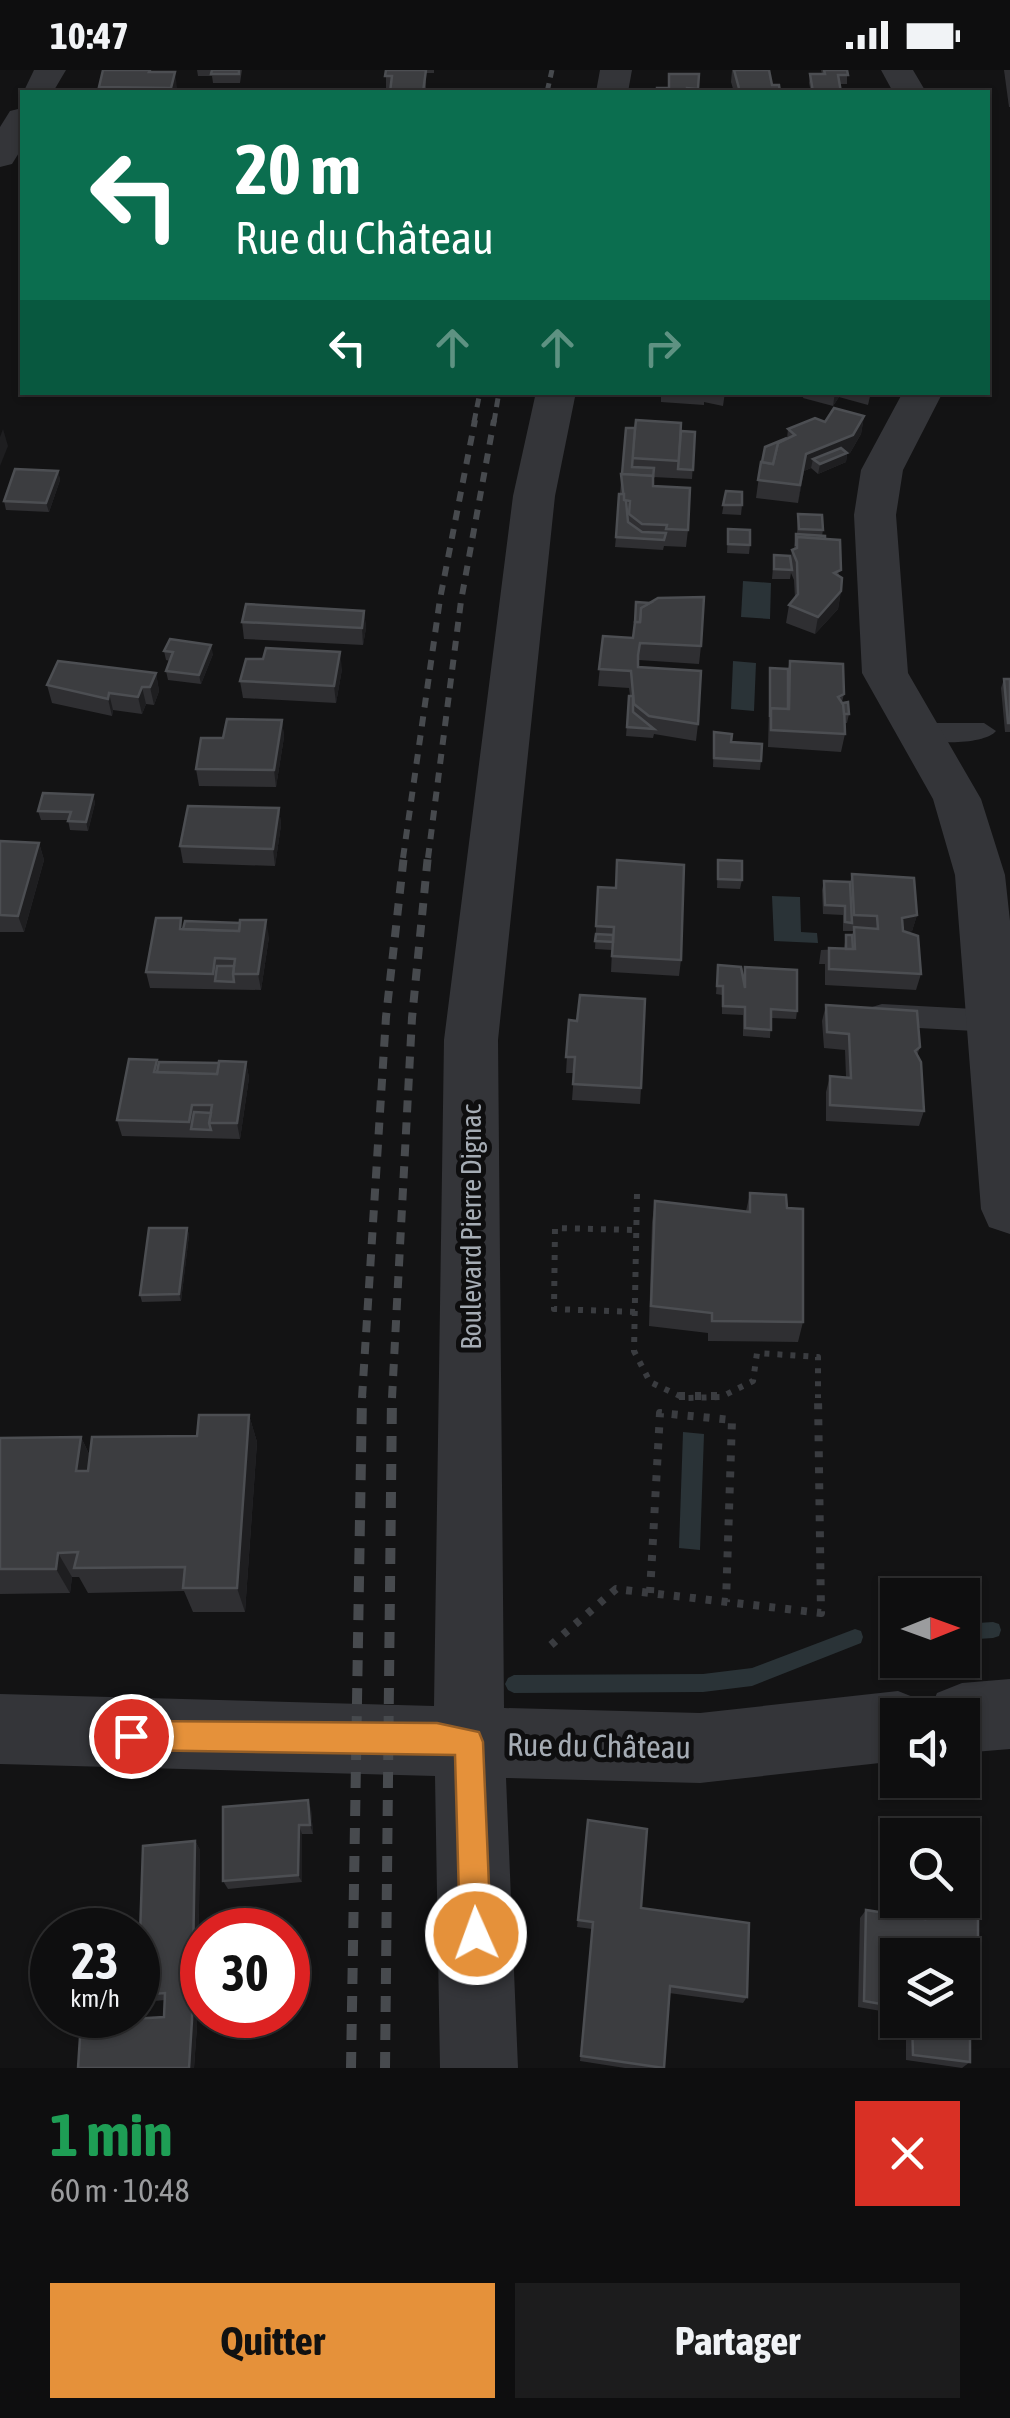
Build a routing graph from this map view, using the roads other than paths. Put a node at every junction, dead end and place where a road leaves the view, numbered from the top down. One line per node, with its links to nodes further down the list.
1 (20, 123): 2 (street)
2 (8, 155)
3 (555, 395): 15 (street, Boulevard Pierre Dignac)
4 (921, 395): 6 (street)
5 (984, 730): 6 (lane)
6 (918, 731): 7 (street)
7 (996, 907): 9 (street)
8 (859, 1014): 9 (lane)
9 (999, 1031): 10 (street)
10 (1009, 1192)
11 (1010, 1714): 12 (street)
12 (980, 1716)
13 (880, 1728): 15 (street, Rue du Château)
14 (0, 1730): 15 (street, Rue du Château)
15 (469, 1742): 16 (street, Boulevard Pierre Dignac)
16 (480, 2068)

